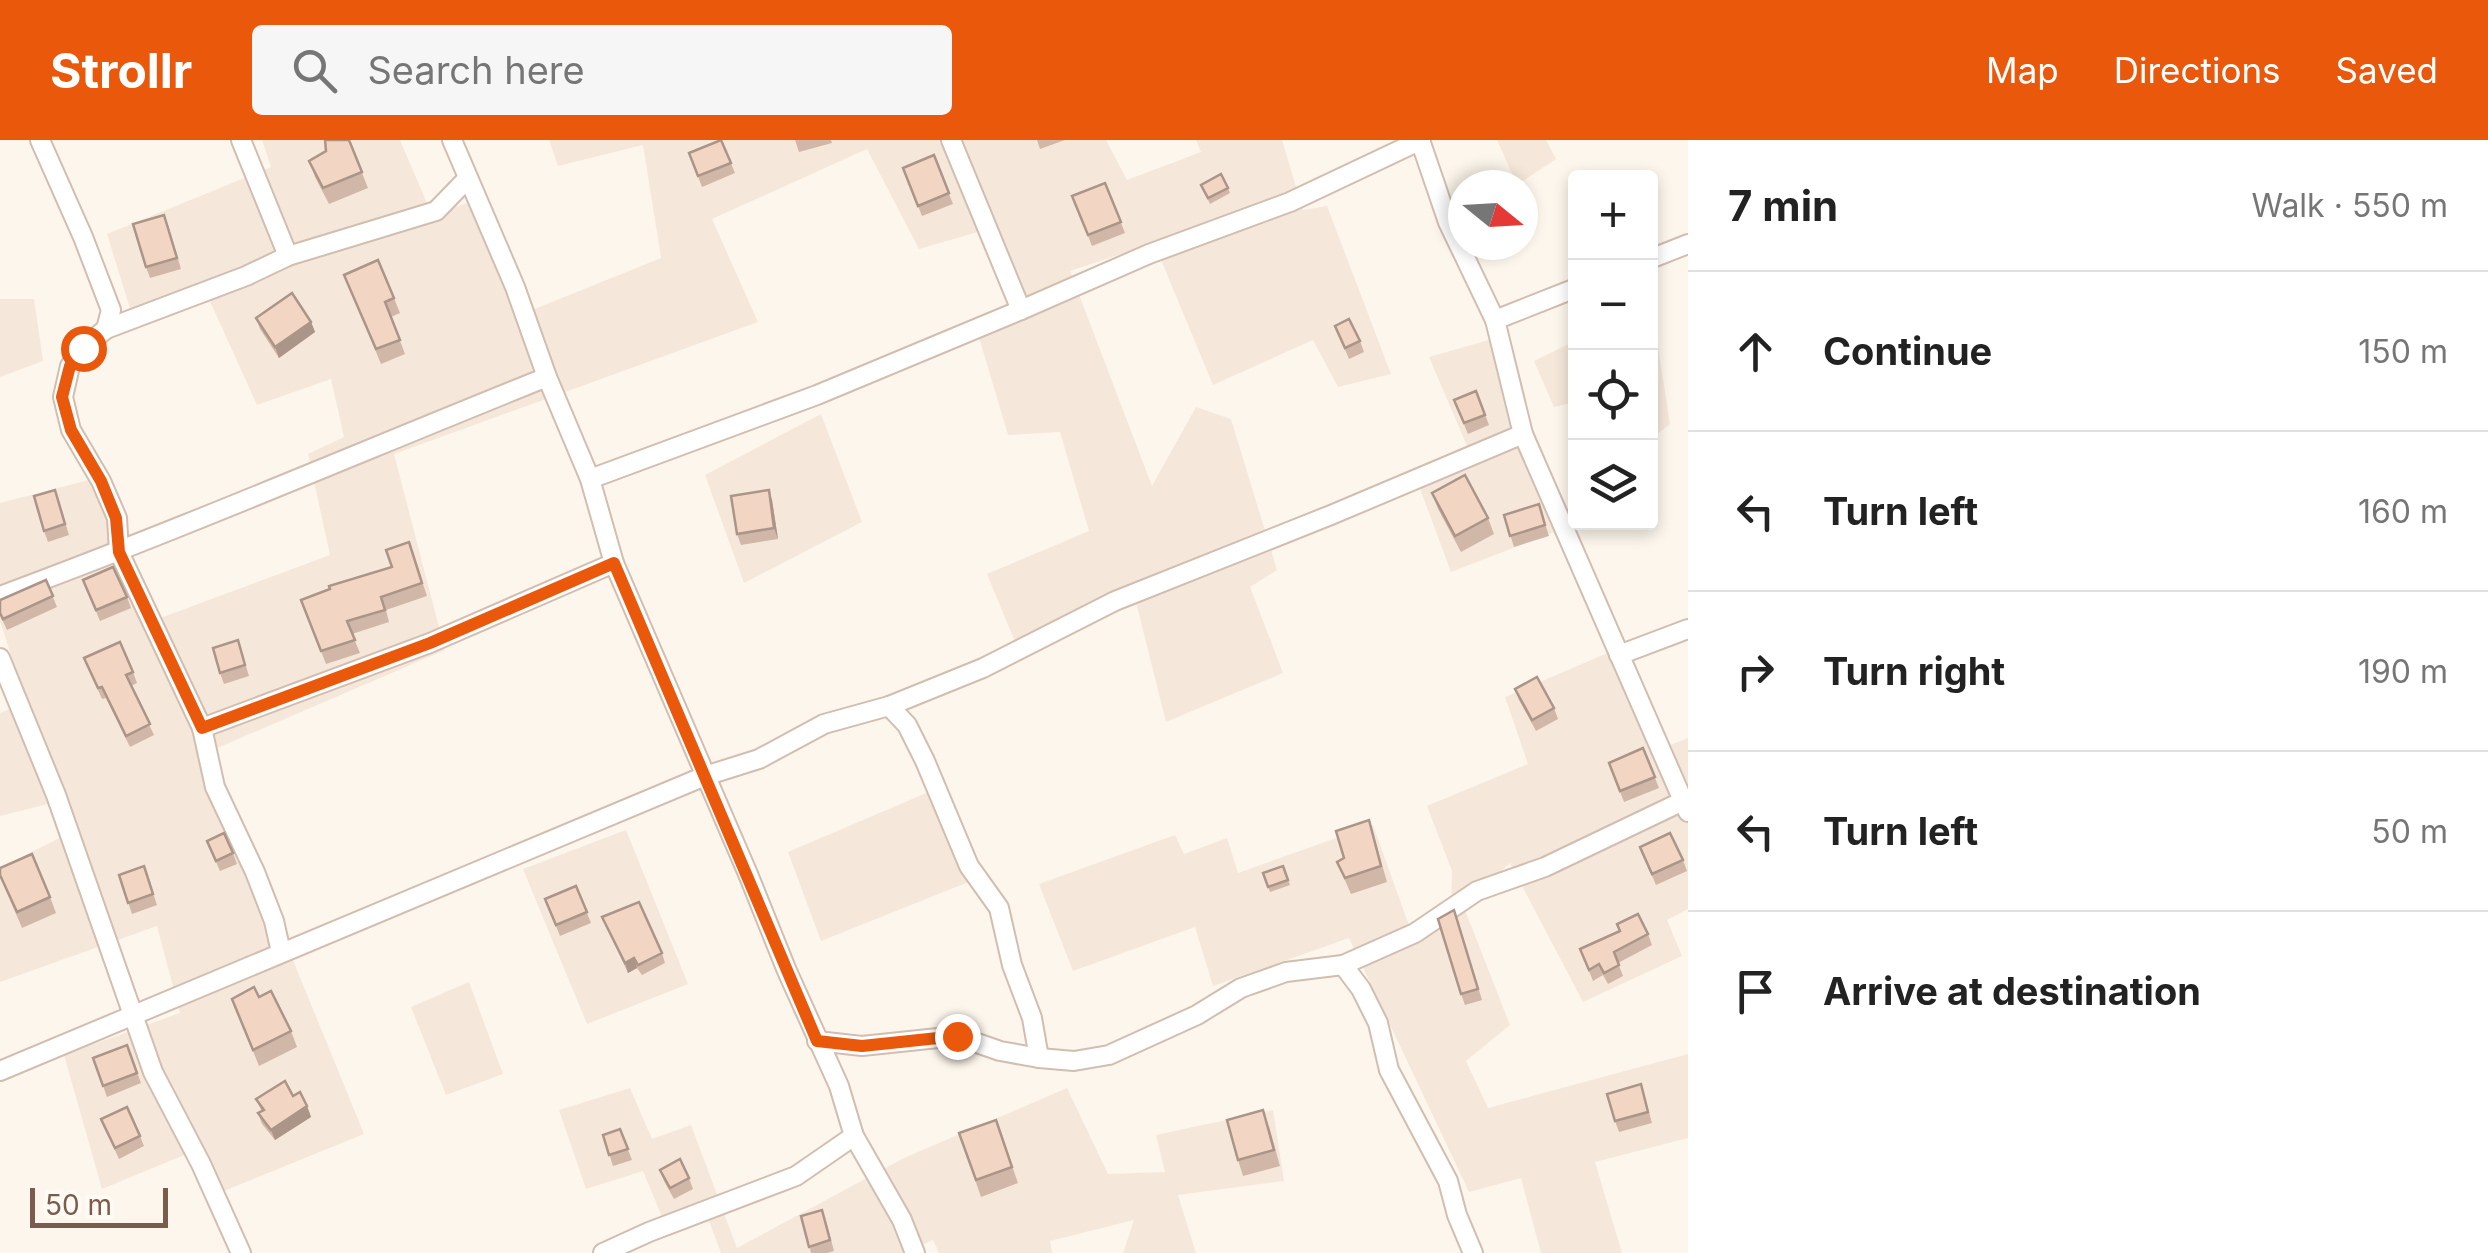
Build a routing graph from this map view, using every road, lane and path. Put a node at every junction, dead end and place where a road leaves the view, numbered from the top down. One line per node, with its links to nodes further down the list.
1 (40, 140): 13 (street)
2 (240, 140): 8 (street)
3 (452, 140): 6 (street)
4 (951, 140): 11 (street)
5 (1421, 140): 11 (street); 12 (street)
6 (468, 178): 8 (street); 14 (street)
7 (1688, 244): 9 (street)
8 (288, 256): 13 (street)
9 (1658, 256)
10 (1568, 291): 12 (street)
11 (1021, 310): 16 (street)
12 (1496, 320): 15 (street)
13 (106, 329): 17 (street)
14 (548, 377): 16 (street); 17 (street)
15 (1523, 434): 21 (street); 23 (street)
16 (590, 479): 18 (street)
17 (119, 552): 19 (street); 24 (street)
18 (614, 563): 24 (street); 25 (street)
19 (0, 596)
20 (1688, 629): 21 (street)
21 (1619, 655): 26 (street)
22 (0, 658): 29 (street)
23 (889, 706): 25 (street); 31 (street)
24 (202, 728): 27 (street)
25 (705, 776): 27 (street); 30 (street)
26 (1685, 806): 28 (street)
27 (281, 952): 29 (street)
28 (1343, 965): 31 (street); 37 (street)
29 (132, 1014): 32 (street); 34 (street)
30 (817, 1041): 31 (street); 33 (street)
31 (1039, 1058)
32 (0, 1071)
33 (854, 1136): 35 (street); 36 (street)
34 (240, 1253)
35 (603, 1253)
36 (915, 1253)
37 (1473, 1253)

